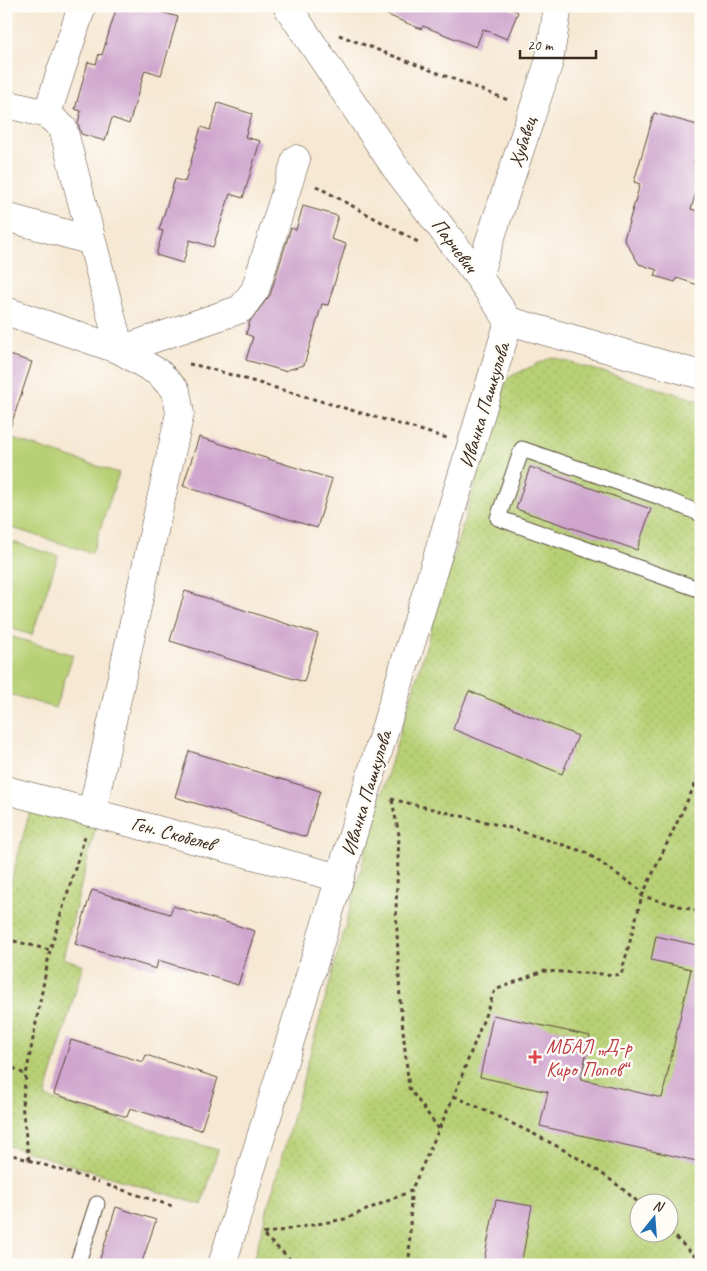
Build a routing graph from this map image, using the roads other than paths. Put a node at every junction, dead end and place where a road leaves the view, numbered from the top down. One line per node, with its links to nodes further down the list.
1 (82, 6): 5 (street)
2 (287, 6): 9 (street, Парчевич)
3 (558, 6): 9 (street, Хубавец)
4 (6, 104): 5 (street)
5 (47, 114): 8 (street)
6 (293, 166): 12 (street)
7 (6, 216): 8 (street)
8 (92, 241): 12 (street)
9 (478, 276): 11 (street, Парчевич)
10 (6, 311): 12 (street)
11 (509, 321): 13 (street); 18 (street, Иванка Пашкулова)
12 (120, 350): 17 (street)
13 (701, 375)
14 (701, 514): 15 (lane)
15 (701, 590)
16 (6, 790): 17 (street, Ген. Скобелев)
17 (92, 812): 18 (street, Ген. Скобелев)
18 (340, 878): 21 (street, Иванка Пашкулова)
19 (97, 1204): 20 (lane)
20 (77, 1265)
21 (222, 1265)

